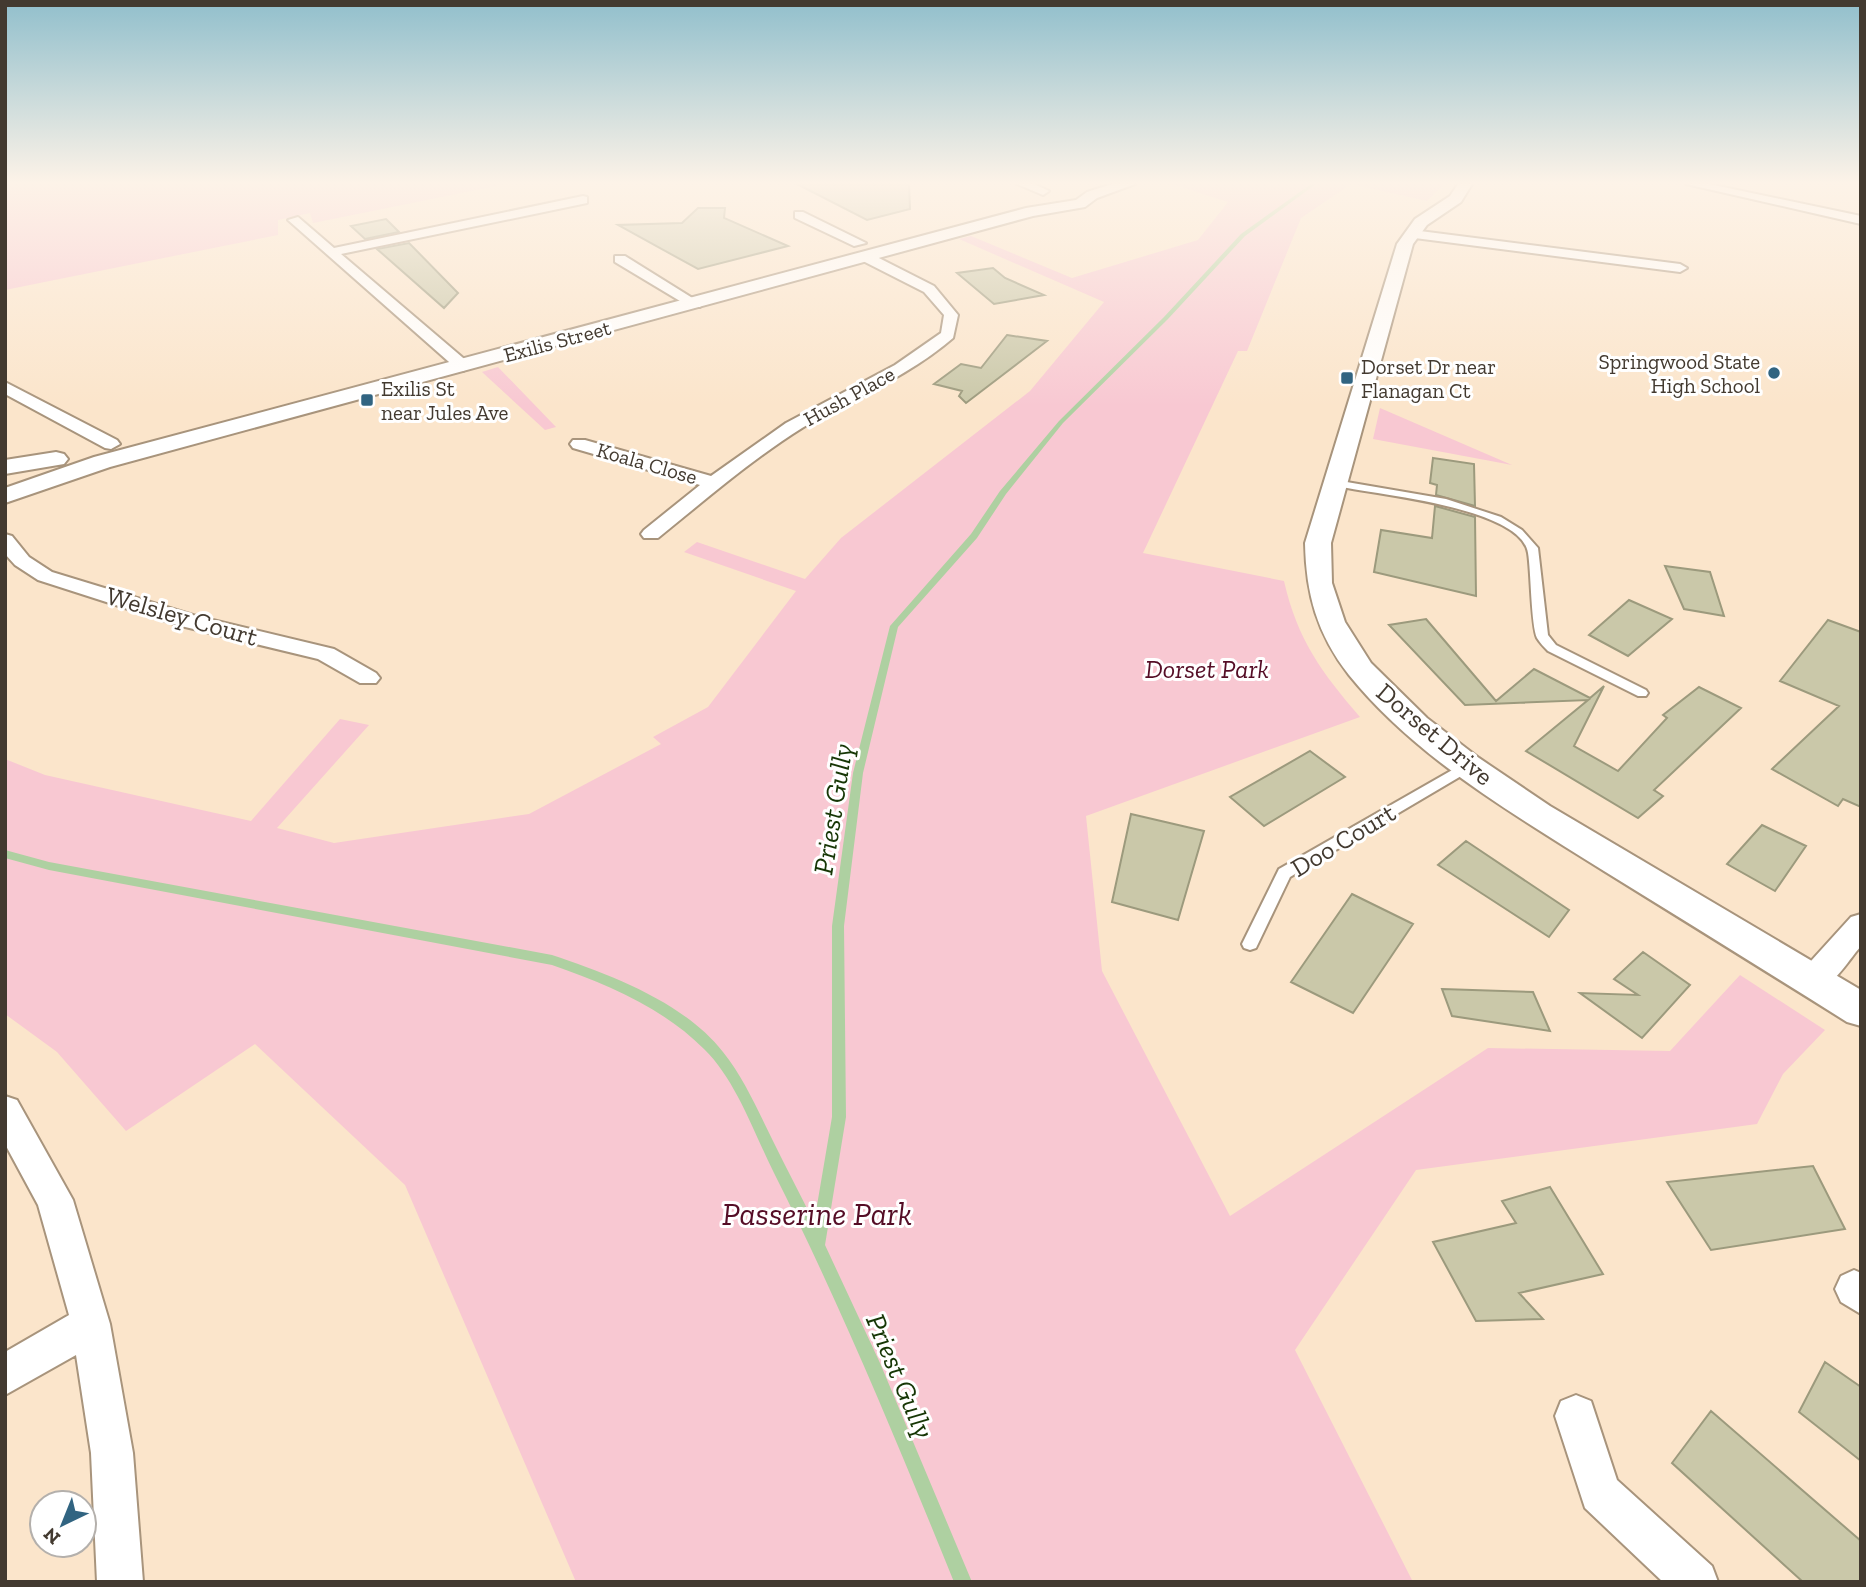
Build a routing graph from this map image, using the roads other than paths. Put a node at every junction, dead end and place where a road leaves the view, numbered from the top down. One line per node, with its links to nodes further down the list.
1 (338, 258): 11 (street)
2 (825, 258): 9 (street, Exilis Street)
3 (837, 258): 10 (street, Exilis Street)
4 (875, 258): 16 (street, Hush Place)
5 (1401, 258): 17 (street, Dorset Drive)
6 (1602, 258): 8 (street)
7 (620, 259): 9 (street)
8 (1680, 268)
9 (674, 291): 10 (street); 11 (street, Exilis Street)
10 (695, 304): 12 (street, Exilis Street)
11 (446, 351): 12 (street); 14 (street, Exilis Street)
12 (463, 366): 18 (street, Exilis Street)
13 (5, 387): 14 (street)
14 (111, 444): 18 (street, Exilis Street)
15 (579, 444): 16 (street, Koala Close)
16 (715, 482): 19 (street, Hush Place)
17 (1335, 483): 22 (lane); 23 (street, Dorset Drive)
18 (8, 486)
19 (651, 534)
20 (5, 540): 21 (street, Welsley Court)
21 (368, 678)
22 (1642, 693)
23 (1468, 766): 25 (lane, Doo Court); 26 (street, Dorset Drive)
24 (1861, 925): 26 (street)
25 (1250, 944)
26 (1812, 981): 27 (street, Dorset Drive)
27 (1861, 1010)
28 (5, 1111): 29 (street)
29 (91, 1324): 30 (street); 32 (street)
30 (5, 1375)
31 (1576, 1416): 33 (street)
32 (120, 1582)
33 (1696, 1582)

